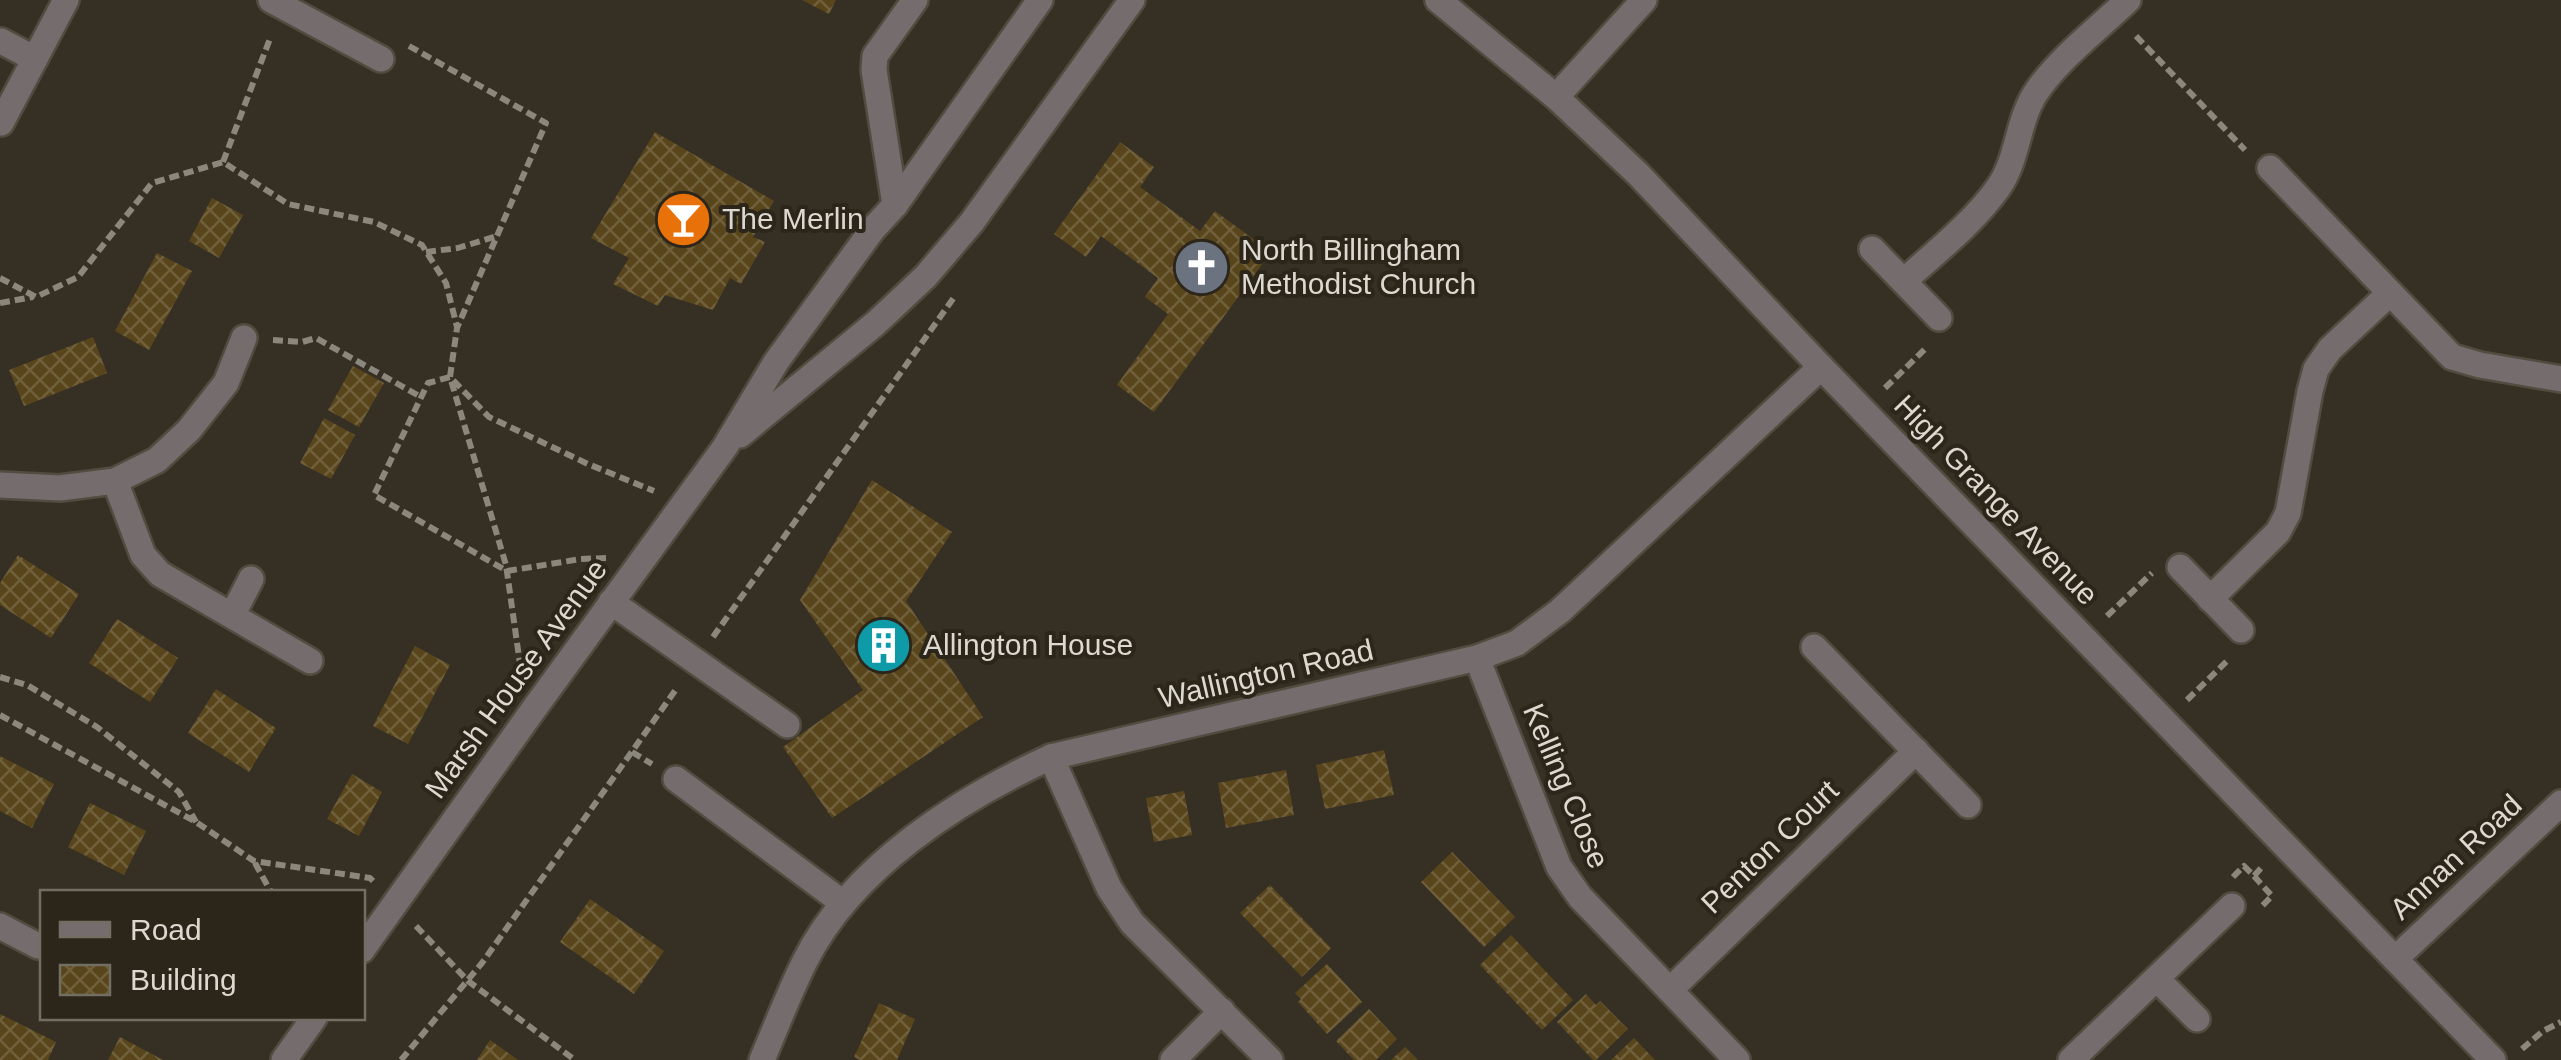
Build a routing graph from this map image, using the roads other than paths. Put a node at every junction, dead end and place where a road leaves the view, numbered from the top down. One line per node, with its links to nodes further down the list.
1 (66, 0): 11 (street)
2 (915, 0): 15 (street)
3 (1040, 0): 15 (street, Marsh House Avenue)
4 (1132, 0): 23 (street, Marsh House Avenue)
5 (1438, 0): 12 (street, High Grange Avenue)
6 (1644, 0): 12 (street)
7 (277, 3): 10 (street)
8 (2121, 7): 17 (street)
9 (1, 41): 11 (street)
10 (381, 59)
11 (35, 60): 13 (street)
12 (1556, 97): 21 (street, High Grange Avenue)
13 (1, 122)
14 (2270, 168): 18 (street)
15 (896, 205): 23 (street, Marsh House Avenue)
16 (1872, 249): 17 (street)
17 (1904, 282): 19 (street)
18 (2389, 294): 22 (street); 28 (street)
19 (1939, 318)
20 (244, 338): 24 (street)
21 (1821, 367): 33 (street, Wallington Road); 46 (street, High Grange Avenue)
22 (2561, 379)
23 (725, 447): 29 (street, Marsh House Avenue)
24 (115, 481): 25 (street); 30 (street)
25 (0, 485)
26 (2180, 567): 28 (street)
27 (251, 579): 30 (street)
28 (2210, 599): 31 (street)
29 (611, 602): 35 (street); 45 (street, Marsh House Avenue)
30 (232, 614): 34 (street)
31 (2241, 630)
32 (1814, 647): 36 (street)
33 (1477, 658): 37 (street, Wallington Road); 48 (street, Kelling Close)
34 (310, 660)
35 (787, 726)
36 (1916, 751): 40 (street); 48 (street, Penton Court)
37 (1051, 757): 41 (street, Wallington Road); 49 (street)
38 (676, 779): 41 (street)
39 (2561, 804): 46 (street, Annan Road)
40 (1968, 805)
41 (843, 903): 53 (street, Wallington Road)
42 (2232, 906): 47 (street)
43 (0, 926): 44 (street)
44 (38, 946)
45 (365, 946)
46 (2395, 959): 58 (street, High Grange Avenue)
47 (2158, 979): 51 (street); 57 (street)
48 (1670, 990): 56 (street, Kelling Close)
49 (1222, 1011): 54 (street); 55 (street)
50 (313, 1020): 52 (street)
51 (2197, 1020)
52 (284, 1060)
53 (762, 1060)
54 (1172, 1060)
55 (1270, 1060)
56 (1737, 1060)
57 (2071, 1060)
58 (2493, 1060)

